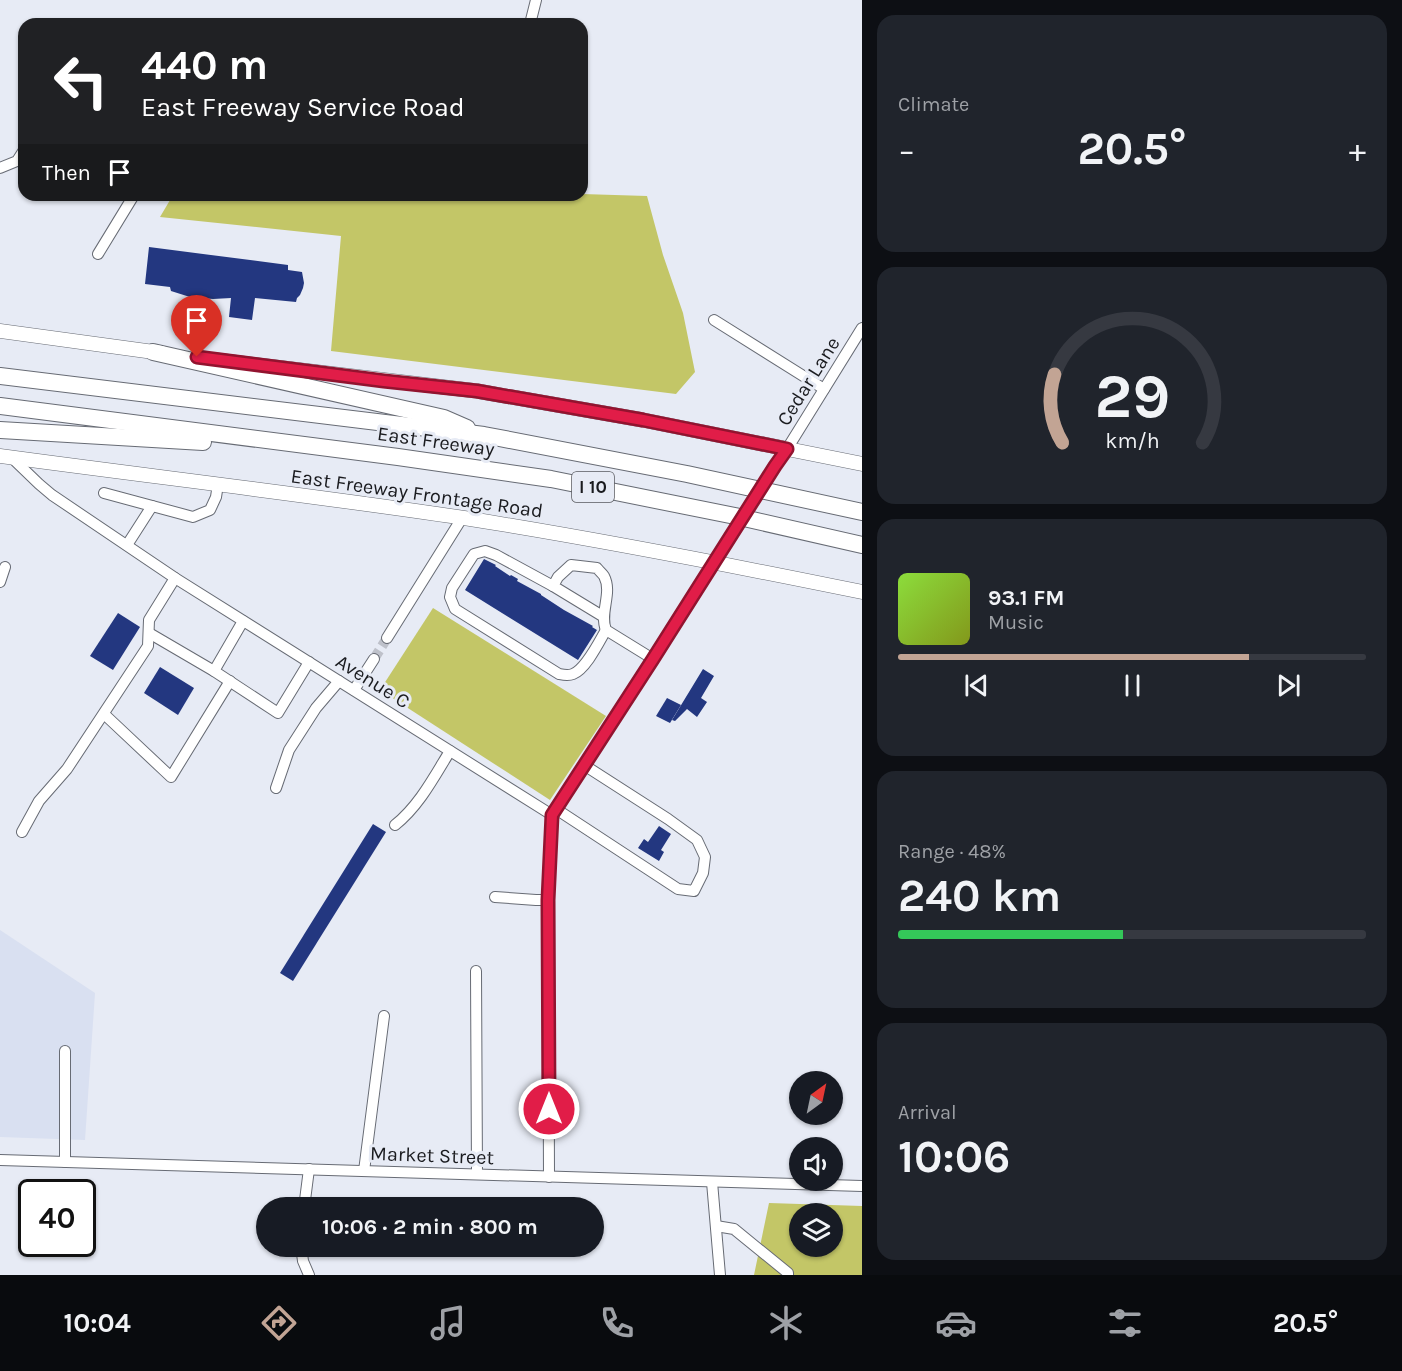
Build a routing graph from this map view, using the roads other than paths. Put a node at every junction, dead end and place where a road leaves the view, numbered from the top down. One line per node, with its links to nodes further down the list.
1 (536, 0): 2 (street)
2 (532, 18)
3 (18, 159): 4 (street)
4 (0, 168)
5 (130, 201): 6 (street)
6 (98, 254)
7 (714, 320): 12 (street)
8 (862, 328): 12 (street, Cedar Lane)
9 (0, 331): 10 (main road)
10 (153, 352): 15 (highway); 17 (main road)
11 (0, 376): 15 (highway, East Freeway / I 10)
12 (824, 389): 17 (street, Cedar Lane)
13 (0, 406): 16 (highway, East Freeway / I 10)
14 (0, 430): 16 (highway)
15 (484, 435): 23 (highway, East Freeway / I 10)
16 (320, 447): 25 (highway, East Freeway / I 10)
17 (787, 449): 19 (main road); 27 (street, Cedar Lane, bridge)
18 (5, 457): 20 (main road, East Freeway Frontage Road); 26 (street, Avenue C)
19 (862, 464)
20 (218, 484): 22 (street); 24 (main road, East Freeway Frontage Road)
21 (104, 493): 22 (street)
22 (152, 506): 26 (street)
23 (862, 512)
24 (462, 518): 27 (main road, East Freeway Frontage Road); 37 (street)
25 (862, 544)
26 (126, 545): 29 (street, Avenue C)
27 (714, 563): 32 (main road, East Freeway Frontage Road); 39 (street, Cedar Lane)
28 (5, 567): 30 (street)
29 (175, 578): 34 (street, Avenue C); 36 (street)
30 (0, 582)
31 (553, 586): 33 (street); 33 (street); 35 (street)
32 (862, 592)
33 (604, 617): 35 (street)
34 (243, 621): 40 (street, Avenue C); 41 (street)
35 (606, 630): 39 (street)
36 (149, 633): 41 (street); 45 (street)
37 (387, 638)
38 (374, 659): 44 (street)
39 (653, 659): 47 (street, Cedar Lane)
40 (309, 662): 42 (street); 43 (street, Avenue C)
41 (214, 671): 42 (street)
42 (230, 681): 45 (street)
43 (339, 681): 44 (street, Avenue C); 48 (street)
44 (354, 690): 46 (street, Avenue C)
45 (104, 714): 51 (street)
46 (450, 751): 49 (street, Avenue C); 50 (street)
47 (584, 765): 49 (street, Cedar Lane); 49 (street, Avenue C)
48 (276, 788)
49 (554, 812): 53 (street, Cedar Lane)
50 (395, 825)
51 (22, 832)
52 (495, 897): 53 (street)
53 (548, 900): 62 (street, Cedar Lane)
54 (476, 971): 61 (street)
55 (384, 1016): 60 (street)
56 (65, 1051): 58 (street)
57 (0, 1160): 58 (street, Market Street)
58 (65, 1161): 59 (street, Market Street)
59 (309, 1169): 60 (street, Market Street); 65 (street)
60 (364, 1171): 61 (street, Market Street)
61 (477, 1174): 62 (street, Market Street)
62 (549, 1176): 63 (street, Market Street)
63 (712, 1182): 64 (street, Market Street); 66 (street)
64 (862, 1186)
65 (305, 1197)
66 (716, 1226): 69 (street); 70 (street)
67 (303, 1257): 68 (street)
68 (309, 1275)
69 (720, 1275)
70 (788, 1275)

